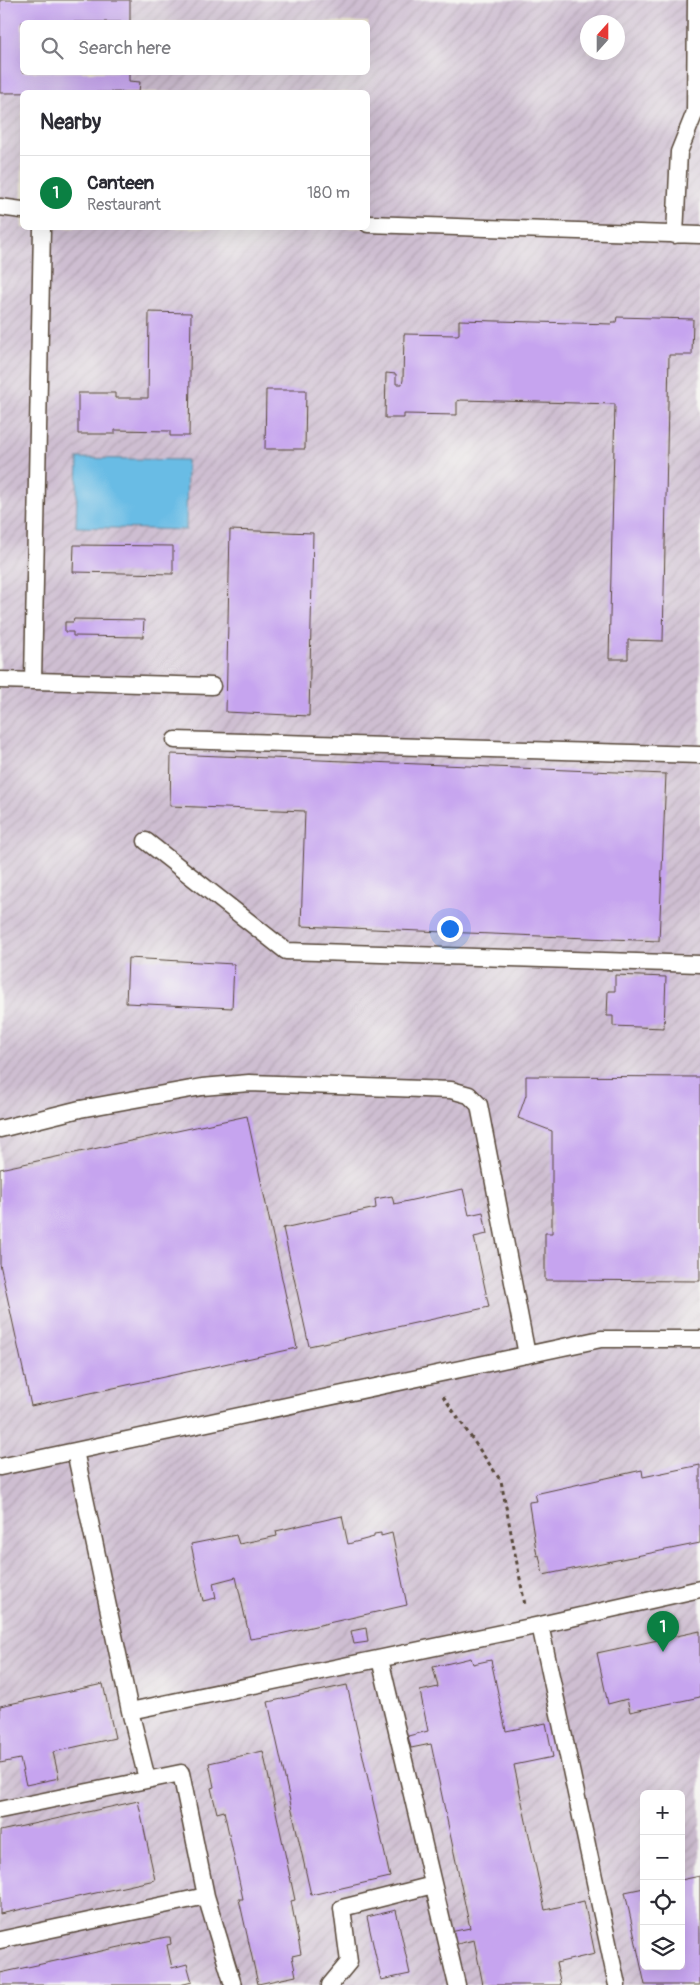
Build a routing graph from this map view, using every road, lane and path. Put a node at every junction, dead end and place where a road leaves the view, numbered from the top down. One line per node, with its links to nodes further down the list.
1 (696, 0): 6 (lane)
2 (0, 207): 3 (lane)
3 (20, 210)
4 (370, 224): 6 (lane)
5 (42, 230): 9 (lane)
6 (675, 235): 7 (lane)
7 (700, 235)
8 (0, 680): 9 (lane)
9 (33, 681): 10 (lane)
10 (212, 686)
11 (175, 740): 12 (lane)
12 (700, 755)
13 (146, 841): 14 (lane)
14 (700, 964)
15 (0, 1130): 17 (lane)
16 (700, 1339): 17 (lane)
17 (527, 1355): 18 (lane)
18 (429, 1376): 19 (lane); 22 (path)
19 (75, 1451): 20 (lane); 24 (lane)
20 (0, 1467)
21 (700, 1589): 22 (lane)
22 (535, 1626): 23 (lane); 33 (lane)
23 (380, 1659): 24 (lane); 27 (lane)
24 (130, 1711): 25 (lane)
25 (147, 1780): 26 (lane); 28 (lane)
26 (0, 1810)
27 (433, 1884): 31 (lane); 32 (lane)
28 (206, 1896): 29 (lane); 30 (lane)
29 (0, 1940)
30 (233, 1985)
31 (330, 1985)
32 (457, 1985)
33 (617, 1985)

